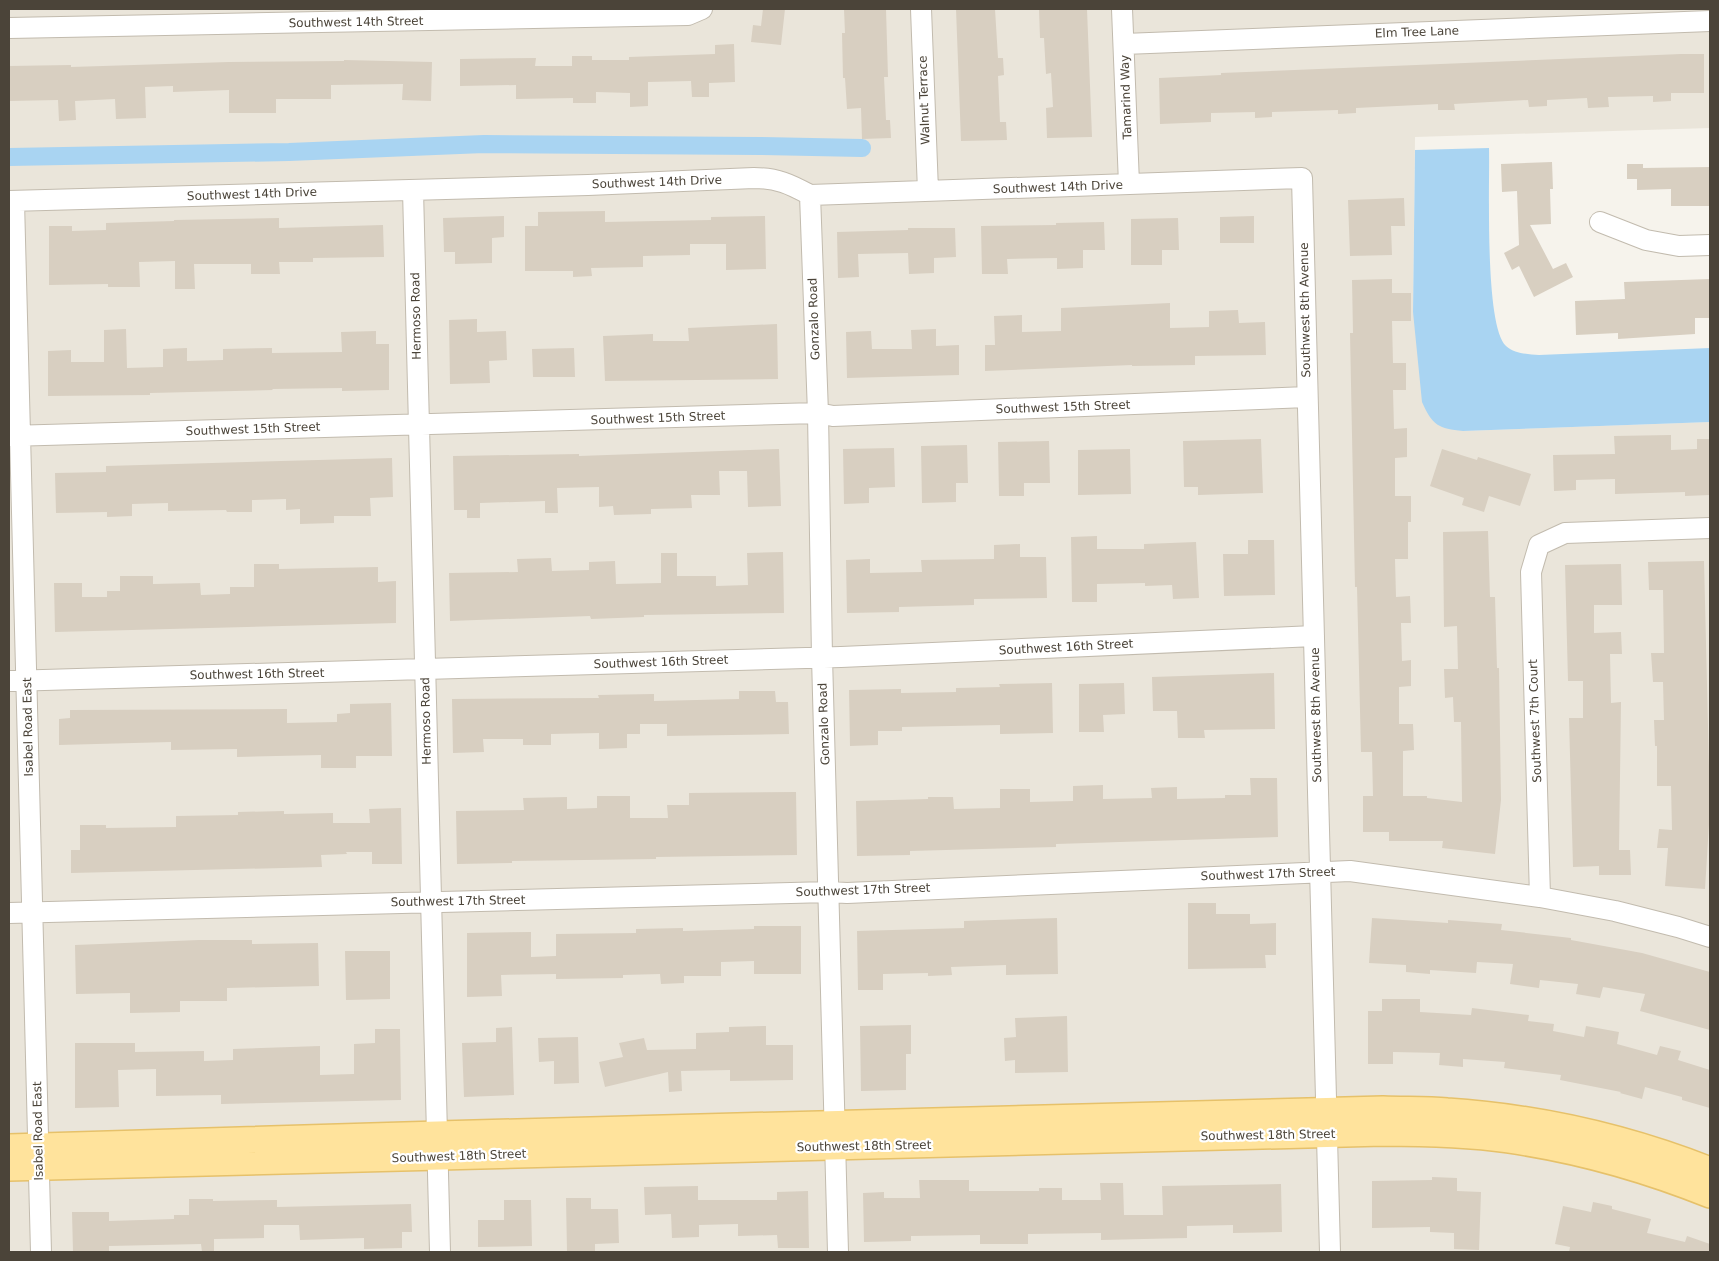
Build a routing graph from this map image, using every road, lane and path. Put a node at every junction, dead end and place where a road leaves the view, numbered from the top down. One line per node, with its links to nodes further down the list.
1 (702, 9): 4 (street, Southwest 14th Street)
2 (921, 9): 11 (street, Walnut Terrace)
3 (1122, 9): 7 (street, Tamarind Way)
4 (518, 14): 6 (street, Southwest 14th Street)
5 (1710, 21): 7 (street, Elm Tree Lane)
6 (9, 28)
7 (1124, 44): 9 (street, Tamarind Way)
8 (1302, 178): 9 (street, Southwest 14th Drive); 16 (street, Southwest 8th Avenue)
9 (1129, 184): 11 (street, Southwest 14th Drive)
10 (413, 190): 12 (street, Southwest 14th Drive); 13 (street, Southwest 14th Drive); 18 (street, Hermoso Road)
11 (928, 191): 12 (street, Southwest 14th Drive)
12 (810, 195): 17 (street, Gonzalo Road)
13 (12, 201): 19 (street, Isabel Road East)
14 (1600, 222): 15 (street)
15 (1710, 244)
16 (1307, 397): 17 (street, Southwest 15th Street); 21 (street, Southwest 8th Avenue)
17 (818, 413): 18 (street, Southwest 15th Street); 22 (street, Gonzalo Road)
18 (419, 424): 19 (street, Southwest 15th Street); 23 (street, Hermoso Road)
19 (15, 436): 24 (street, Isabel Road East)
20 (1710, 528): 27 (street, Southwest 7th Court)
21 (1314, 636): 22 (street, Southwest 16th Street); 25 (street, Southwest 8th Avenue)
22 (822, 658): 23 (street, Southwest 16th Street); 26 (street, Gonzalo Road)
23 (425, 670): 24 (street, Southwest 16th Street); 28 (street, Hermoso Road)
24 (18, 680): 29 (street, Isabel Road East)
25 (1320, 871): 26 (street, Southwest 17th Street); 27 (street, Southwest 17th Street); 32 (street, Southwest 8th Avenue)
26 (829, 892): 28 (street, Southwest 17th Street); 33 (street, Gonzalo Road)
27 (1540, 897): 31 (street, Southwest 17th Street)
28 (431, 902): 29 (street, Southwest 17th Street); 34 (street, Hermoso Road)
29 (32, 912): 30 (street, Southwest 17th Street); 36 (street, Isabel Road East)
30 (9, 913)
31 (1710, 937)
32 (1328, 1122): 33 (main road, Southwest 18th Street); 38 (main road, Southwest 18th Street); 39 (main road, Southwest 18th Street); 43 (street, Southwest 8th Avenue)
33 (835, 1135): 34 (main road, Southwest 18th Street); 42 (street, Gonzalo Road)
34 (438, 1145): 36 (main road, Southwest 18th Street); 41 (street, Hermoso Road)
35 (9, 1147): 36 (main road, Southwest 18th Street)
36 (39, 1157): 37 (main road, Southwest 18th Street); 40 (street, Isabel Road East)
37 (9, 1168)
38 (1710, 1170)
39 (1710, 1195)
40 (41, 1252)
41 (440, 1252)
42 (838, 1252)
43 (1330, 1252)

